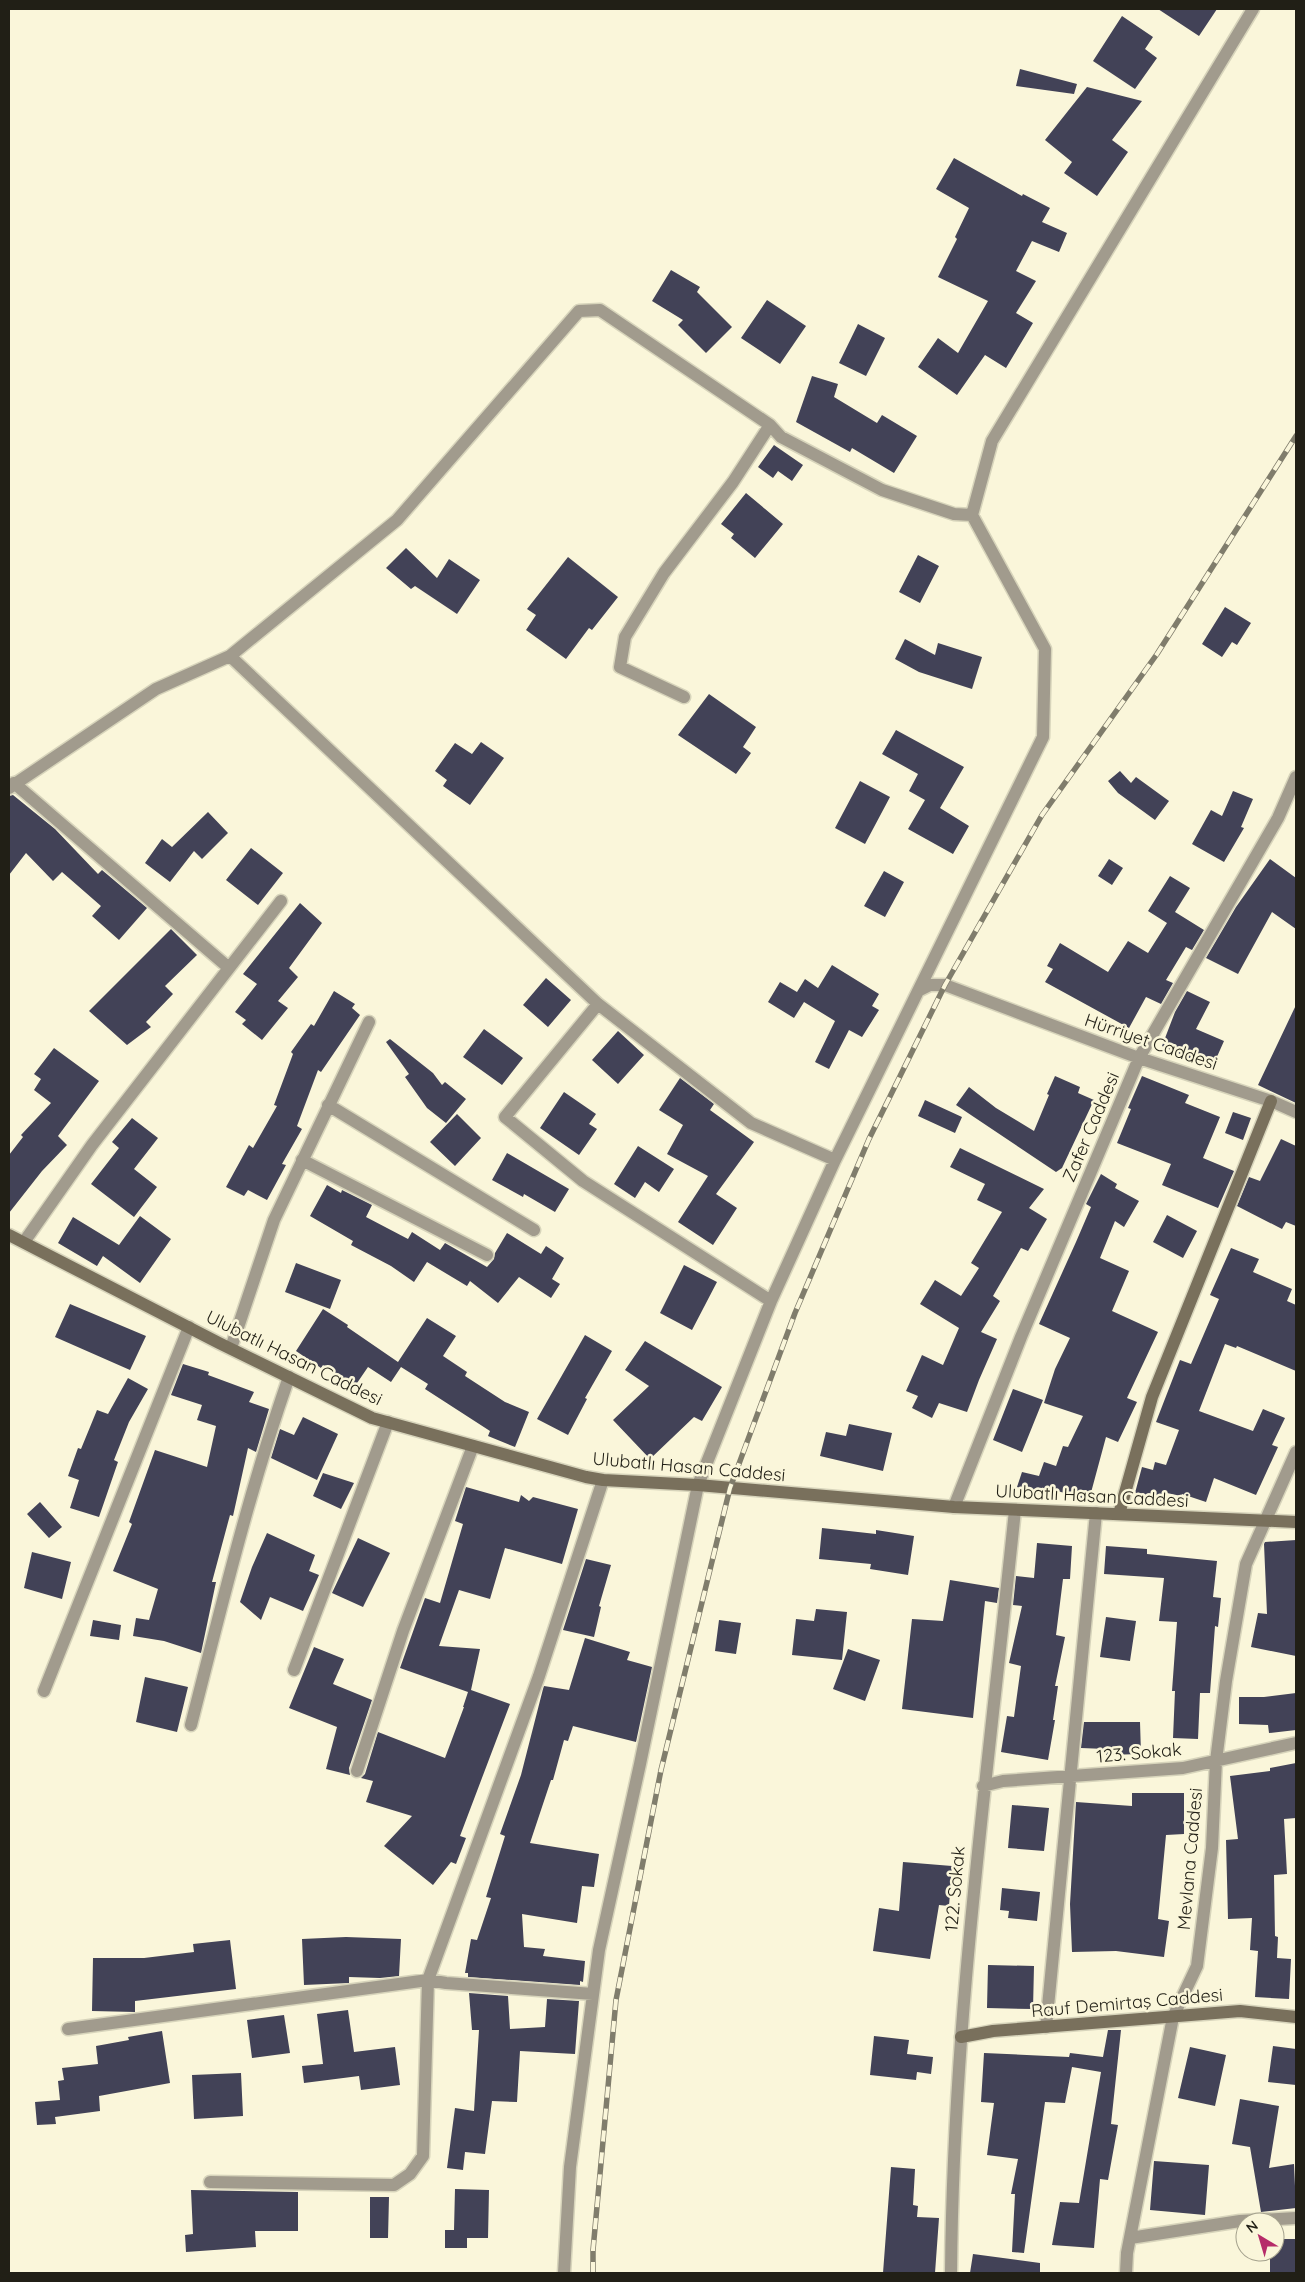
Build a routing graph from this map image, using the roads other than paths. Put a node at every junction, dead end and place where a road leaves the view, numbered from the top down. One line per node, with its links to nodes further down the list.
1 (1253, 9): 3 (street)
2 (770, 425): 3 (street); 4 (street); 5 (street)
3 (972, 515): 10 (street)
4 (230, 656): 7 (street); 11 (street)
5 (684, 697)
6 (1296, 777): 13 (street, Zafer Caddesi)
7 (11, 786): 9 (street)
8 (281, 901): 9 (street)
9 (229, 968): 21 (street)
10 (918, 990): 13 (street, Hürriyet Caddesi); 18 (street)
11 (598, 1004): 18 (street); 23 (street)
12 (370, 1022): 15 (street)
13 (1139, 1058): 14 (street, Hürriyet Caddesi); 32 (street, Zafer Caddesi)
14 (1271, 1101): 16 (street, Hürriyet Caddesi); 35 (street)
15 (328, 1105): 17 (street); 19 (street)
16 (1296, 1112)
17 (302, 1160): 22 (street); 25 (street)
18 (836, 1160): 23 (street)
19 (534, 1230)
20 (9, 1235): 21 (street, Ulubatlı Hasan Caddesi)
21 (24, 1242): 24 (street, Ulubatlı Hasan Caddesi)
22 (487, 1254)
23 (771, 1302): 31 (street)
24 (189, 1327): 25 (street, Ulubatlı Hasan Caddesi); 39 (street)
25 (231, 1348): 26 (street, Ulubatlı Hasan Caddesi)
26 (289, 1377): 27 (street, Ulubatlı Hasan Caddesi); 40 (street)
27 (388, 1422): 28 (street, Ulubatlı Hasan Caddesi); 38 (street)
28 (474, 1446): 30 (street, Ulubatlı Hasan Caddesi); 43 (street)
29 (1296, 1452): 36 (street, Mevlana Caddesi)
30 (603, 1480): 31 (street, Ulubatlı Hasan Caddesi); 46 (street)
31 (698, 1485): 32 (street, Ulubatlı Hasan Caddesi); 47 (street)
32 (954, 1507): 33 (street, Ulubatlı Hasan Caddesi)
33 (1014, 1510): 34 (street, Ulubatlı Hasan Caddesi); 45 (street, 122. Sokak)
34 (1096, 1513): 35 (street, Ulubatlı Hasan Caddesi); 44 (street)
35 (1118, 1514): 36 (street, Ulubatlı Hasan Caddesi)
36 (1265, 1521): 37 (street, Ulubatlı Hasan Caddesi); 42 (street, Mevlana Caddesi)
37 (1296, 1522)
38 (294, 1670)
39 (44, 1691)
40 (191, 1725)
41 (1296, 1743): 42 (street, 123. Sokak)
42 (1216, 1761): 44 (street, 123. Sokak); 48 (street, Mevlana Caddesi)
43 (357, 1771)
44 (1072, 1776): 45 (street, 123. Sokak); 50 (street)
45 (983, 1786): 52 (street, 122. Sokak)
46 (428, 1980): 47 (street); 51 (street); 53 (street)
47 (593, 1994): 56 (street)
48 (1173, 2017): 49 (street, Rauf Demirtaş Caddesi); 50 (street, Rauf Demirtaş Caddesi); 55 (street, Mevlana Caddesi)
49 (1296, 2017)
50 (1046, 2027): 52 (street, Rauf Demirtaş Caddesi)
51 (68, 2030)
52 (961, 2037): 57 (street, 122. Sokak)
53 (210, 2182)
54 (1296, 2218): 55 (street)
55 (1130, 2238): 58 (street, Mevlana Caddesi)
56 (564, 2273)
57 (951, 2273)
58 (1126, 2273)

